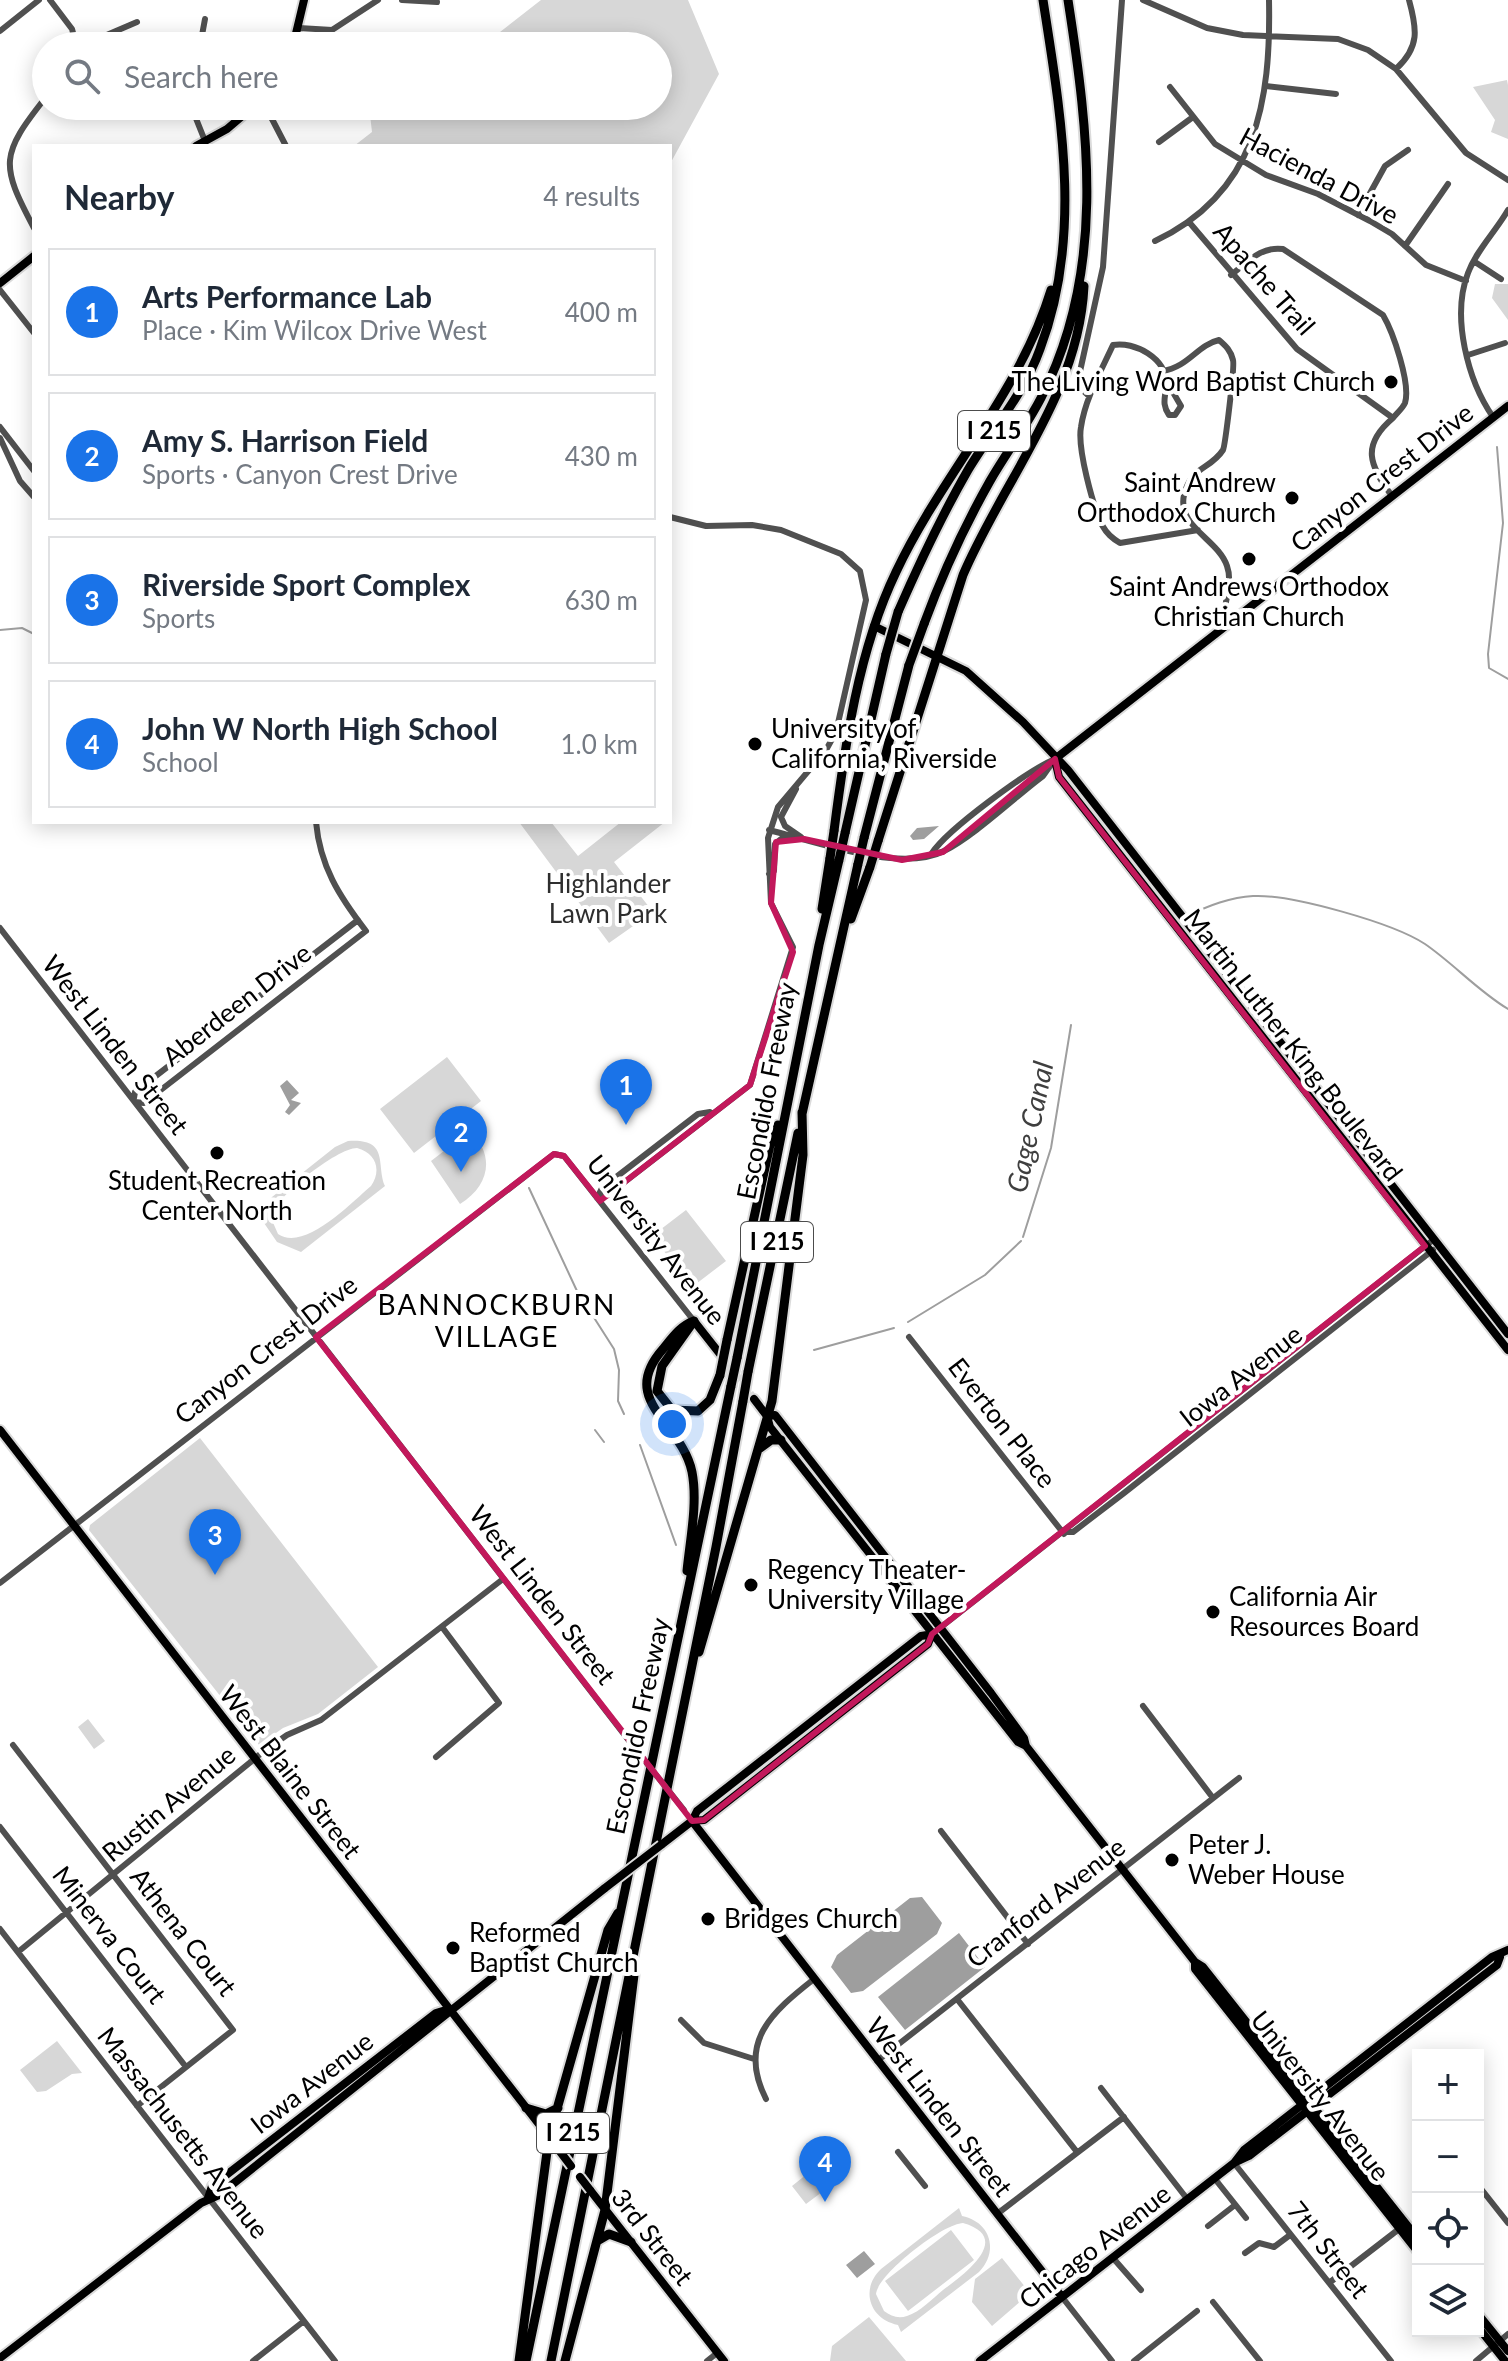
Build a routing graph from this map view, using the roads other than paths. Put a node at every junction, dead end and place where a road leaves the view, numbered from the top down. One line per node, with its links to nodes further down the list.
1 (39, 0): 16 (street)
2 (50, 0): 17 (street)
3 (304, 0): 15 (main road)
4 (378, 0): 15 (street)
5 (402, 0): 12 (street)
6 (1043, 0): 43 (highway, Escondido Freeway / I 215)
7 (1068, 0): 46 (highway, Escondido Freeway / I 215)
8 (1122, 0): 60 (street)
9 (1143, 0): 21 (street)
10 (1269, 0): 21 (street)
11 (1409, 0): 22 (street)
12 (437, 2)
13 (205, 19): 19 (street)
14 (137, 22): 18 (street)
15 (299, 28): 20 (main road)
16 (0, 31)
17 (71, 32)
18 (114, 32)
19 (203, 32)
20 (298, 32)
21 (1270, 35): 22 (street); 23 (street)
22 (1396, 69): 37 (street)
23 (1266, 86): 25 (street); 36 (street)
24 (1170, 87): 27 (street, Hacienda Drive)
25 (1336, 94)
26 (32, 115): 42 (street)
27 (1193, 117): 32 (street); 36 (street, Hacienda Drive)
28 (197, 120): 31 (street)
29 (236, 120): 31 (main road)
30 (273, 120): 34 (street)
31 (205, 141): 33 (main road)
32 (1159, 142)
33 (200, 144)
34 (285, 144)
35 (1408, 150): 40 (street)
36 (1243, 162): 40 (street, Hacienda Drive); 41 (street)
37 (1508, 180)
38 (1448, 184): 45 (street)
39 (1508, 210): 48 (street)
40 (1358, 215): 45 (street, Hacienda Drive)
41 (1189, 222): 44 (street); 49 (street, Apache Trail)
42 (32, 225)
43 (1066, 241): 72 (highway); 79 (highway, Escondido Freeway / I 215, bridge)
44 (1155, 241)
45 (1405, 246): 51 (street, Hacienda Drive)
46 (1085, 254): 73 (highway); 83 (highway, Escondido Freeway / I 215, bridge)
47 (32, 258): 52 (main road)
48 (1475, 262): 50 (street); 51 (street)
49 (1231, 275): 63 (street, Apache Trail); 63 (street)
50 (1501, 279)
51 (1466, 281): 57 (street)
52 (0, 283)
53 (0, 290): 54 (street)
54 (32, 330)
55 (1508, 333): 56 (street)
56 (1507, 345): 57 (street)
57 (1468, 355): 62 (street)
58 (1162, 371): 59 (street); 60 (street); 70 (street)
59 (1167, 382): 59 (street)
60 (1089, 396): 70 (street)
61 (1508, 406): 62 (main road, Canyon Crest Drive)
62 (1493, 417): 68 (main road, Canyon Crest Drive)
63 (1393, 418): 68 (street)
64 (0, 427): 66 (street)
65 (0, 438): 67 (street)
66 (32, 468)
67 (32, 494)
68 (1392, 496): 71 (main road, Canyon Crest Drive)
69 (672, 518): 75 (street)
70 (1198, 530): 71 (street)
71 (1233, 619): 74 (main road, Canyon Crest Drive)
72 (874, 626): 73 (main road, Martin Luther King Boulevard); 79 (highway, bridge)
73 (939, 656): 74 (main road, Martin Luther King Boulevard); 83 (highway, bridge)
74 (1055, 759): 78 (street, Canyon Crest Drive); 89 (main road, Martin Luther King Boulevard)
75 (801, 779): 77 (street); 78 (street)
76 (316, 824): 81 (street)
77 (769, 830): 78 (street, Canyon Crest Drive); 80 (street)
78 (804, 839): 80 (street)
79 (834, 859): 85 (highway, Escondido Freeway / I 215)
80 (769, 874): 88 (street)
81 (358, 920): 84 (street, Aberdeen Drive); 84 (street, Aberdeen Drive)
82 (0, 928): 84 (street, West Linden Street)
83 (845, 929): 86 (highway, Escondido Freeway / I 215)
84 (135, 1102): 92 (street, West Linden Street)
85 (786, 1107): 90 (highway, bridge); 105 (highway, Escondido Freeway / I 215, bridge)
86 (802, 1112): 97 (highway); 111 (highway, Escondido Freeway / I 215, bridge)
87 (558, 1153): 88 (street, University Avenue); 92 (street, Canyon Crest Drive)
88 (597, 1198): 90 (street, University Avenue)
89 (1431, 1246): 91 (main road, Martin Luther King Boulevard); 94 (main road, Martin Luther King Boulevard); 102 (street, Iowa Avenue)
90 (694, 1321): 95 (main road, University Avenue); 105 (highway)
91 (1508, 1334)
92 (316, 1337): 101 (street, Canyon Crest Drive); 103 (street, West Linden Street)
93 (909, 1337): 102 (street, Everton Place)
94 (1508, 1350)
95 (720, 1354)
96 (754, 1399): 97 (main road, University Avenue)
97 (767, 1416): 99 (main road, University Avenue); 100 (highway); 107 (main road, University Avenue)
98 (0, 1430): 101 (main road, West Blaine Street)
99 (781, 1440): 100 (highway); 108 (main road, University Avenue)
100 (758, 1451): 111 (highway)
101 (74, 1525): 104 (street, Canyon Crest Drive); 116 (main road, West Blaine Street)
102 (1065, 1533): 107 (street, Iowa Avenue)
103 (503, 1579): 106 (street, Rustin Avenue); 119 (street, West Linden Street, bridge)
104 (0, 1583)
105 (684, 1611): 124 (highway, Escondido Freeway / I 215)
106 (442, 1627): 115 (street); 116 (street, Rustin Avenue)
107 (940, 1628): 108 (main road, Iowa Avenue); 112 (main road, University Avenue)
108 (932, 1634): 109 (main road, University Avenue); 119 (main road, Iowa Avenue)
109 (982, 1697): 112 (main road); 114 (main road, University Avenue)
110 (1143, 1706): 118 (street)
111 (681, 1709): 125 (highway, Escondido Freeway / I 215)
112 (1009, 1716): 114 (main road, University Avenue)
113 (13, 1745): 123 (street, Athena Court)
114 (1026, 1746): 122 (main road, University Avenue)
115 (436, 1757)
116 (255, 1758): 123 (street, Rustin Avenue); 137 (main road, West Blaine Street)
117 (1239, 1778): 118 (street, Cranford Avenue)
118 (1213, 1798): 122 (street, Cranford Avenue)
119 (692, 1821): 133 (main road, West Linden Street); 137 (main road, Iowa Avenue, bridge)
120 (0, 1827): 126 (street, Minerva Court)
121 (941, 1831): 128 (street)
122 (1122, 1870): 128 (street, Cranford Avenue); 132 (main road, University Avenue)
123 (115, 1876): 126 (street, Rustin Avenue); 141 (street, Athena Court)
124 (622, 1906): 148 (highway); 190 (highway, Escondido Freeway / I 215)
125 (641, 1912): 161 (highway); 191 (highway, Escondido Freeway / I 215)
126 (67, 1913): 130 (street, Rustin Avenue); 141 (street, Minerva Court)
127 (0, 1929): 130 (street, Massachusetts Avenue)
128 (1028, 1944): 135 (street, Cranford Avenue)
129 (1508, 1950): 131 (main road, Chicago Avenue)
130 (18, 1952): 145 (street, Massachusetts Avenue)
131 (1500, 1957): 143 (main road, Chicago Avenue); 146 (main road, Chicago Avenue)
132 (1195, 1962): 134 (main road, University Avenue); 136 (main road, University Avenue)
133 (814, 1979): 139 (street); 140 (main road, West Linden Street)
134 (1206, 1983): 136 (main road); 149 (main road, University Avenue)
135 (957, 1999): 140 (street, Cranford Avenue); 153 (street)
136 (1237, 2008): 143 (main road, University Avenue)
137 (450, 2009): 147 (main road, West Blaine Street); 158 (main road, Iowa Avenue)
138 (681, 2020): 139 (street)
139 (754, 2059): 144 (street)
140 (877, 2061): 162 (main road, West Linden Street)
141 (186, 2067): 145 (street)
142 (1101, 2088): 150 (street)
143 (1309, 2098): 146 (main road, University Avenue); 149 (main road, Chicago Avenue)
144 (766, 2099)
145 (137, 2106): 158 (street, Massachusetts Avenue)
146 (1315, 2106): 149 (main road, Chicago Avenue); 168 (main road, University Avenue)
147 (526, 2108): 148 (highway); 151 (main road, West Blaine Street)
148 (558, 2108): 151 (highway)
149 (1303, 2110): 154 (main road, Chicago Avenue); 166 (main road, University Avenue)
150 (1124, 2117): 153 (street); 159 (street)
151 (552, 2141): 161 (main road, 3rd Street, bridge); 189 (highway)
152 (898, 2152): 156 (street)
153 (1077, 2152): 162 (street)
154 (1234, 2163): 155 (main road, Chicago Avenue); 167 (street, 7th Street)
155 (1215, 2179): 159 (main road, Chicago Avenue); 160 (street)
156 (925, 2186)
157 (1484, 2193): 164 (street)
158 (208, 2198): 179 (street, Massachusetts Avenue); 186 (main road, Iowa Avenue)
159 (1188, 2200): 173 (main road, Chicago Avenue)
160 (1235, 2205): 163 (street); 165 (street)
161 (603, 2207): 169 (highway); 170 (main road, 3rd Street)
162 (997, 2214): 176 (main road, West Linden Street)
163 (1246, 2218)
164 (1508, 2223)
165 (1208, 2226)
166 (1399, 2229): 171 (main road, University Avenue); 174 (street)
167 (1290, 2235): 172 (street); 174 (street, 7th Street)
168 (1412, 2240)
169 (597, 2241): 170 (highway); 192 (highway)
170 (631, 2242): 185 (main road, 3rd Street)
171 (1412, 2242)
172 (1245, 2253)
173 (1113, 2258): 175 (street); 176 (main road, Chicago Avenue)
174 (1329, 2283): 199 (street, 7th Street)
175 (1141, 2290)
176 (1062, 2297): 195 (main road, Chicago Avenue); 196 (street, West Linden Street)
177 (1213, 2302): 198 (street)
178 (1197, 2311): 197 (street)
179 (304, 2321): 187 (street); 188 (street, Massachusetts Avenue)
180 (1484, 2324): 183 (main road)
181 (1484, 2333): 183 (main road)
182 (1508, 2334): 183 (street)
183 (1496, 2344): 184 (main road); 200 (street); 201 (main road)
184 (1508, 2351)
185 (717, 2353): 193 (street); 194 (main road, 3rd Street)
186 (0, 2358)
187 (253, 2361)
188 (335, 2361)
189 (519, 2361)
190 (526, 2361)
191 (551, 2361)
192 (565, 2361)
193 (707, 2361)
194 (724, 2361)
195 (980, 2361)
196 (1112, 2361)
197 (1134, 2361)
198 (1260, 2361)
199 (1391, 2361)
200 (1476, 2361)
201 (1505, 2361)

